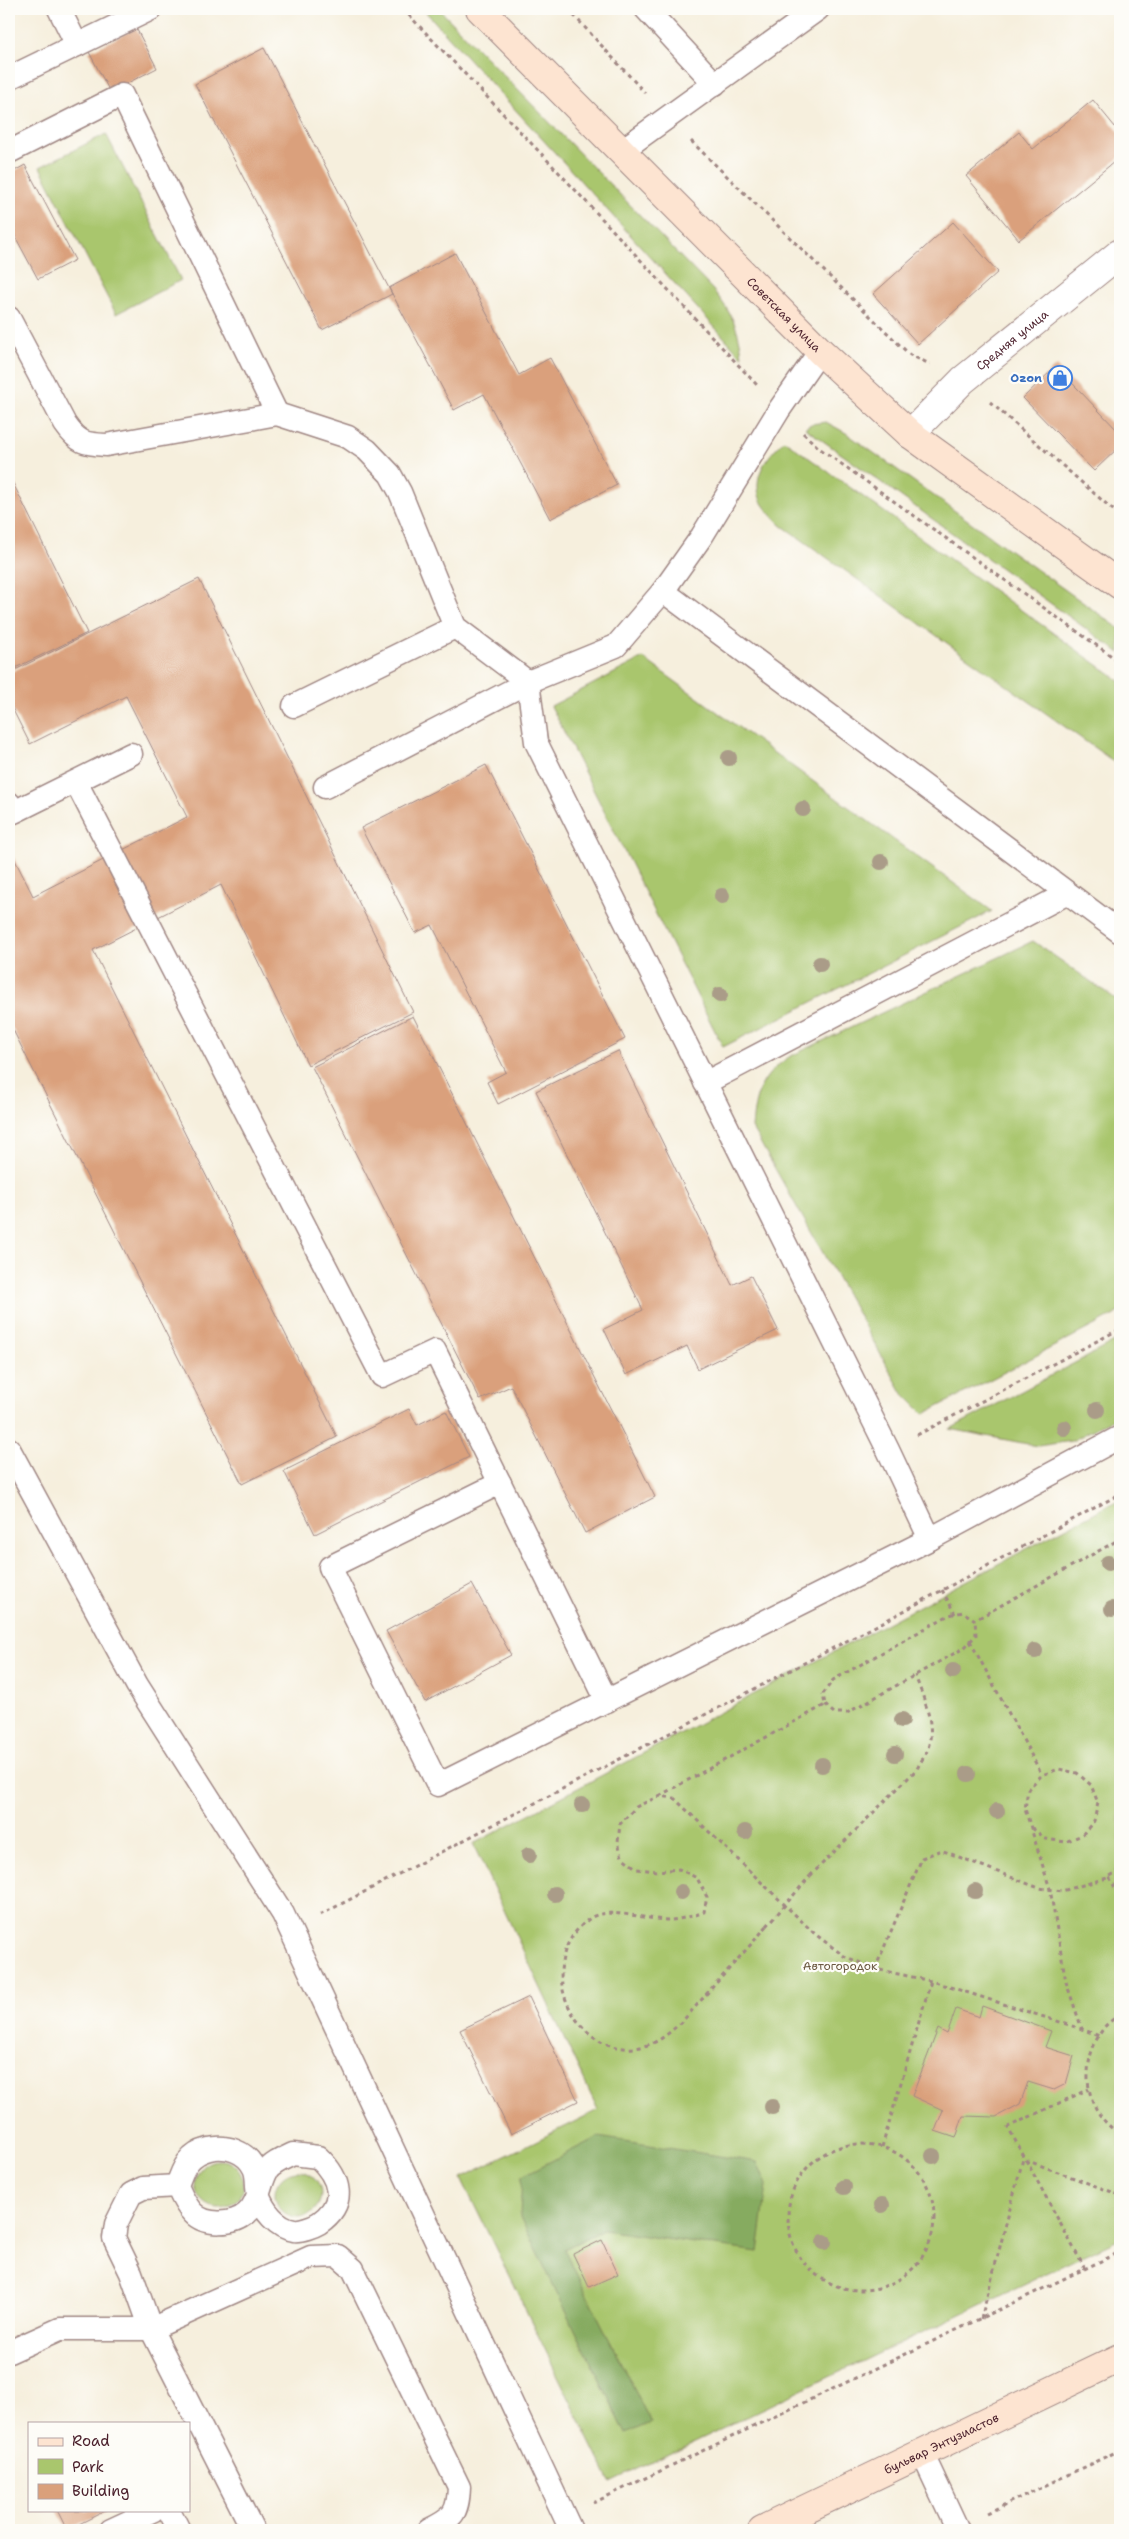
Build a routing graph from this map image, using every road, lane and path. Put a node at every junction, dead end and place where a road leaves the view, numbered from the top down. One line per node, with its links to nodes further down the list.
1 (60, 9): 8 (lane)
2 (151, 9): 8 (lane)
3 (403, 9): 18 (path)
4 (480, 9): 12 (main road, Советская улица)
5 (568, 9): 11 (path)
6 (646, 9): 10 (lane)
7 (818, 9): 10 (lane)
8 (77, 45): 9 (lane)
9 (9, 78)
10 (715, 84): 11 (lane)
11 (668, 119): 12 (lane); 17 (path)
12 (621, 151): 16 (main road, Советская улица)
13 (9, 152): 19 (lane)
14 (1120, 253): 17 (street, Средняя улица)
15 (9, 318): 19 (lane)
16 (820, 351): 18 (lane); 20 (main road, Советская улица)
17 (963, 380): 20 (street, Средняя улица); 21 (path)
18 (779, 410): 23 (lane); 25 (path)
19 (277, 414): 24 (lane)
20 (910, 434): 22 (main road, Советская улица)
21 (1120, 516)
22 (1120, 585)
23 (663, 591): 26 (lane); 32 (lane)
24 (455, 628): 26 (lane); 27 (lane)
25 (1120, 662)
26 (528, 682): 30 (lane); 34 (lane)
27 (294, 706)
28 (131, 754): 29 (lane)
29 (76, 782): 31 (lane); 39 (lane)
30 (324, 787)
31 (9, 802)
32 (1066, 894): 33 (lane); 34 (lane)
33 (1120, 932)
34 (705, 1083): 38 (lane)
35 (1120, 1329): 38 (path)
36 (1120, 1437): 41 (lane)
37 (9, 1449): 57 (lane)
38 (888, 1450): 41 (lane)
39 (500, 1484): 48 (lane); 48 (lane)
40 (1120, 1494): 43 (path)
41 (930, 1539): 48 (lane)
42 (1120, 1539): 45 (path)
43 (942, 1590): 44 (path); 57 (path)
44 (956, 1614): 45 (path); 49 (path)
45 (975, 1620): 46 (path)
46 (970, 1641): 47 (path); 50 (path)
47 (915, 1675): 49 (path); 51 (path, bridge)
48 (607, 1701)
49 (825, 1705): 51 (path)
50 (1042, 1774): 52 (path); 52 (path)
51 (659, 1796): 58 (path)
52 (1032, 1828): 55 (path)
53 (1120, 1870): 54 (path)
54 (1109, 1877): 55 (path); 56 (path)
55 (1050, 1889): 58 (path); 61 (path)
56 (1120, 1896)
57 (290, 1930): 79 (lane)
58 (875, 1969): 59 (path)
59 (931, 1982): 61 (path); 65 (path)
60 (1120, 2014): 62 (path)
61 (1082, 2029): 62 (path)
62 (1099, 2036): 63 (path)
63 (1089, 2089): 64 (path); 66 (path)
64 (1120, 2134)
65 (882, 2147): 65 (path)
66 (1023, 2159): 68 (path); 70 (path); 71 (path)
67 (177, 2186): 67 (lane); 72 (lane)
68 (1120, 2195)
69 (1120, 2252): 70 (path)
70 (1084, 2269): 71 (path)
71 (981, 2319): 79 (path)
72 (151, 2329): 73 (lane); 83 (lane); 84 (lane)
73 (9, 2352)
74 (1120, 2358): 76 (main road, бульвар Энтузиастов)
75 (1120, 2450): 80 (path)
76 (922, 2453): 80 (lane); 85 (main road, бульвар Энтузиастов)
77 (150, 2512): 81 (lane)
78 (170, 2512): 82 (lane)
79 (568, 2523)
80 (958, 2529)
81 (110, 2530)
82 (179, 2530)
83 (253, 2530)
84 (429, 2530)
85 (762, 2530)

